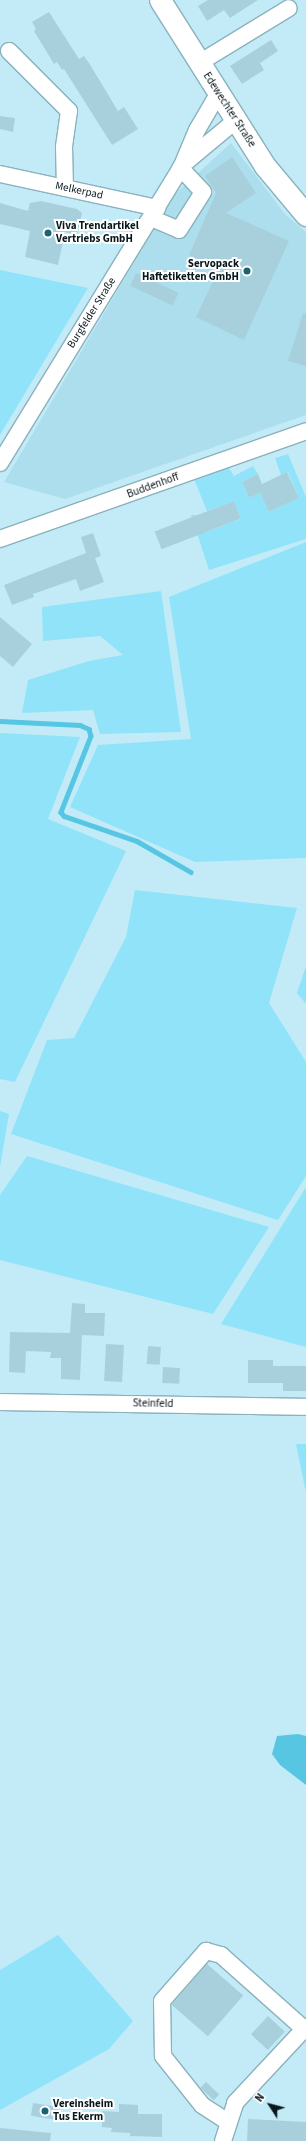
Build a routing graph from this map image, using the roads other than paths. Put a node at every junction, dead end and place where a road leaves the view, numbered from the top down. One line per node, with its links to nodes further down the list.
1 (160, 0): 4 (main road, Edewechter Straße)
2 (289, 8): 4 (street)
3 (9, 51): 9 (street)
4 (199, 63): 5 (main road, Edewechter Straße)
5 (218, 94): 6 (main road, Edewechter Straße); 7 (street, Burgfelder Straße)
6 (235, 121): 7 (street, Burgfelder Straße); 11 (main road, Edewechter Straße)
7 (183, 166): 10 (street, Burgfelder Straße); 10 (street, Melkerpad)
8 (0, 174): 9 (street, Melkerpad)
9 (65, 188): 10 (street, Melkerpad)
10 (154, 213): 13 (street, Burgfelder Straße)
11 (306, 215)
12 (306, 431): 14 (street, Buddenhoff)
13 (0, 463)
14 (0, 538)
15 (0, 1402): 16 (street, Steinfeld)
16 (306, 1407)
17 (305, 2028): 18 (street); 18 (street)
18 (228, 2122): 19 (street)
19 (223, 2141)

